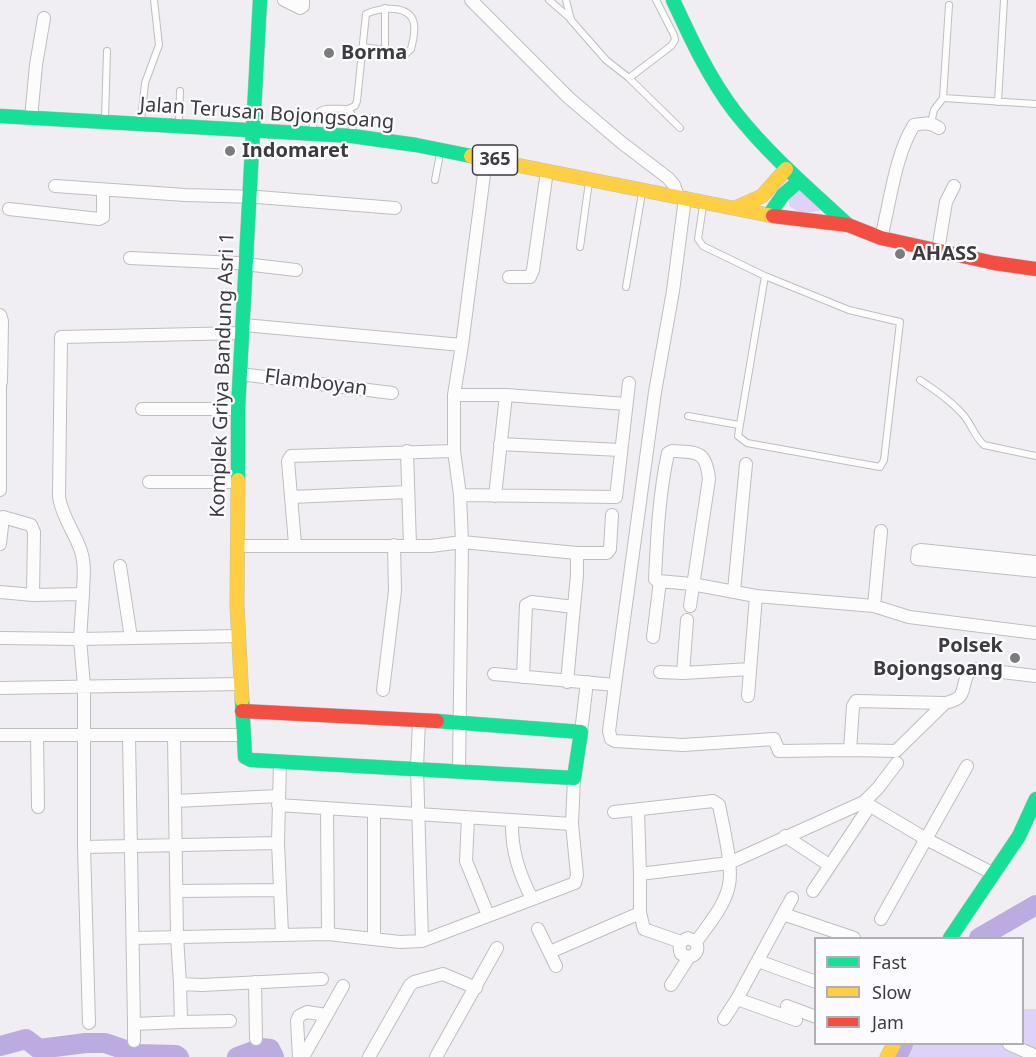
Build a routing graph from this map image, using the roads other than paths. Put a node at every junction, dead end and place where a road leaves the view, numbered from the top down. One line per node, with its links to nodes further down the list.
1 (154, 0): 27 (lane)
2 (260, 0): 31 (street, Komplek Griya Bandung Asri 1)
3 (284, 0): 4 (street)
4 (303, 0)
5 (471, 0): 46 (street)
6 (549, 0): 14 (lane)
7 (566, 0): 14 (lane)
8 (656, 0): 18 (lane)
9 (673, 0): 36 (street)
10 (1004, 0): 21 (lane)
11 (949, 5): 20 (lane)
12 (385, 8): 15 (lane); 16 (lane); 16 (lane)
13 (44, 18): 25 (street)
14 (571, 20): 18 (lane)
15 (363, 47): 16 (lane); 23 (lane)
16 (385, 50)
17 (107, 51): 26 (lane)
18 (629, 78): 30 (lane)
19 (180, 91): 29 (lane)
20 (943, 98): 21 (lane); 28 (lane)
21 (998, 102): 22 (lane)
22 (1036, 104)
23 (348, 109): 32 (lane); 33 (lane)
24 (0, 116): 25 (street, Jalan Terusan Bojongsoang / 365)
25 (31, 118): 26 (street, Jalan Terusan Bojongsoang / 365)
26 (105, 122): 27 (street, Jalan Terusan Bojongsoang / 365)
27 (140, 124): 29 (street, Jalan Terusan Bojongsoang / 365)
28 (935, 125): 53 (street)
29 (179, 126): 31 (street, Jalan Terusan Bojongsoang / 365)
30 (680, 128)
31 (253, 130): 32 (street, Jalan Terusan Bojongsoang / 365); 45 (street, Komplek Griya Bandung Asri 1)
32 (312, 134): 33 (street, Jalan Terusan Bojongsoang / 365)
33 (352, 136): 34 (street, Jalan Terusan Bojongsoang / 365)
34 (440, 150): 35 (street, Jalan Terusan Bojongsoang / 365); 39 (lane)
35 (486, 159): 37 (street, Jalan Terusan Bojongsoang / 365); 65 (street)
36 (786, 169): 40 (street); 49 (street)
37 (547, 171): 38 (street, Jalan Terusan Bojongsoang / 365); 61 (street)
38 (589, 178): 44 (street, Jalan Terusan Bojongsoang / 365); 54 (lane)
39 (435, 180)
40 (799, 181): 51 (street); 52 (street)
41 (55, 186): 43 (street)
42 (954, 186): 55 (street)
43 (103, 189): 45 (street); 50 (street)
44 (643, 189): 46 (street, Jalan Terusan Bojongsoang / 365); 62 (lane)
45 (250, 196): 48 (street); 57 (street, Komplek Griya Bandung Asri 1)
46 (681, 197): 47 (street, Jalan Terusan Bojongsoang / 365); 130 (street)
47 (703, 202): 49 (street, Jalan Terusan Bojongsoang / 365); 60 (lane)
48 (395, 208)
49 (735, 208): 51 (street, Jalan Terusan Bojongsoang / 365)
50 (9, 209)
51 (769, 214): 52 (street, Jalan Terusan Bojongsoang / 365)
52 (848, 225): 53 (street, 365)
53 (881, 237): 55 (street, 365)
54 (580, 247)
55 (938, 250): 58 (street, 365)
56 (130, 258): 57 (street)
57 (246, 264): 59 (street); 64 (street, Komplek Griya Bandung Asri 1)
58 (1036, 269)
59 (297, 270)
60 (765, 276): 77 (lane); 77 (lane)
61 (510, 277)
62 (626, 287)
63 (0, 315): 68 (street)
64 (243, 329): 65 (street); 66 (street, Komplek Griya Bandung Asri 1); 108 (street)
65 (462, 345): 71 (street)
66 (240, 374): 70 (street, Flamboyan); 75 (street, Komplek Griya Bandung Asri 1)
67 (920, 380): 82 (lane)
68 (0, 382): 86 (street)
69 (629, 383): 73 (street)
70 (392, 393)
71 (454, 395): 72 (street); 81 (street)
72 (506, 395): 73 (street); 78 (street)
73 (626, 404): 79 (street)
74 (142, 409): 75 (street)
75 (238, 409): 85 (street, Komplek Griya Bandung Asri 1)
76 (688, 416): 77 (lane)
77 (739, 425)
78 (500, 444): 79 (street); 89 (street)
79 (620, 450): 89 (street)
80 (407, 451): 81 (street); 87 (street); 90 (street)
81 (454, 451): 88 (street)
82 (1036, 456)
83 (746, 464): 106 (street)
84 (149, 482): 85 (street)
85 (237, 483): 98 (street, Komplek Griya Bandung Asri 1)
86 (0, 490)
87 (408, 492): 90 (street); 99 (street)
88 (460, 495): 89 (street); 94 (street)
89 (495, 496)
90 (291, 497): 96 (street)
91 (612, 515): 100 (street)
92 (2, 517): 95 (street); 109 (street)
93 (881, 531): 112 (street)
94 (462, 542): 99 (street); 100 (street); 138 (street)
95 (0, 544)
96 (295, 544): 97 (street); 98 (street)
97 (394, 545): 99 (street); 133 (street)
98 (237, 546): 116 (street, Komplek Griya Bandung Asri 1)
99 (410, 546)
100 (578, 553): 113 (street)
101 (1036, 562): 103 (street)
102 (120, 566): 119 (street)
103 (1036, 571)
104 (660, 581): 105 (street); 105 (street); 117 (street)
105 (692, 584): 106 (street); 111 (street)
106 (734, 591): 110 (street)
107 (0, 592): 109 (street)
108 (83, 594): 109 (street); 120 (street)
109 (33, 595)
110 (756, 596): 112 (street); 121 (street)
111 (690, 606)
112 (874, 606): 115 (street)
113 (574, 607): 126 (street); 127 (street)
114 (687, 620): 123 (street)
115 (1036, 633)
116 (238, 636): 119 (street); 129 (street, Komplek Griya Bandung Asri 1)
117 (653, 637)
118 (0, 638): 120 (street)
119 (131, 638): 120 (street)
120 (80, 639): 131 (street)
121 (750, 669): 123 (street); 134 (street)
122 (660, 672): 123 (street)
123 (683, 673)
124 (494, 674): 126 (street)
125 (1036, 676): 135 (street)
126 (523, 677): 127 (street)
127 (567, 682): 128 (street)
128 (587, 682): 130 (street); 139 (street)
129 (240, 684): 131 (street); 136 (street, Komplek Griya Bandung Asri 1)
130 (615, 685): 146 (street)
131 (84, 686): 132 (street); 143 (street)
132 (0, 688)
133 (383, 690)
134 (748, 696)
135 (945, 703): 146 (street); 146 (street)
136 (242, 711): 137 (street); 142 (street, Komplek Griya Bandung Asri 1)
137 (419, 720): 138 (street); 150 (street)
138 (460, 722): 139 (street); 151 (street)
139 (581, 732): 152 (street)
140 (0, 735): 141 (street)
141 (37, 735): 143 (street); 157 (street)
142 (243, 735): 145 (street); 147 (street, Komplek Griya Bandung Asri 1)
143 (84, 736): 144 (street); 171 (street)
144 (129, 736): 145 (street); 169 (street)
145 (174, 736): 154 (street)
146 (850, 750)
147 (280, 761): 150 (street); 155 (street)
148 (897, 764): 156 (street)
149 (967, 766): 167 (street)
150 (417, 768): 151 (street); 162 (street)
151 (459, 770): 152 (street)
152 (574, 778): 165 (street)
153 (1036, 799): 175 (street)
154 (176, 801): 155 (street); 170 (street)
155 (278, 801): 158 (street); 168 (street)
156 (866, 804): 166 (street); 167 (street); 173 (street)
157 (38, 807)
158 (327, 808): 159 (street); 187 (street)
159 (374, 811): 162 (street); 192 (street)
160 (638, 811): 161 (street); 172 (street); 174 (street)
161 (614, 813)
162 (419, 814): 163 (street); 193 (street)
163 (468, 817): 164 (street); 183 (street)
164 (512, 820): 165 (street); 180 (street)
165 (572, 824): 180 (street)
166 (785, 836): 172 (street); 173 (street)
167 (926, 839): 175 (street); 184 (street)
168 (278, 843): 170 (street); 176 (street)
169 (132, 846): 170 (street); 171 (street); 191 (street)
170 (177, 846): 177 (street)
171 (84, 847): 216 (street)
172 (729, 863): 174 (street); 195 (street)
173 (830, 865): 178 (street)
174 (640, 874): 181 (street)
175 (993, 874): 190 (street)
176 (280, 890): 177 (street); 186 (street)
177 (178, 891): 188 (street)
178 (813, 891)
179 (792, 898): 182 (street)
180 (532, 899): 183 (street)
181 (640, 913): 194 (street); 197 (street)
182 (783, 914): 189 (street); 199 (street)
183 (488, 915): 193 (street)
184 (881, 919)
185 (538, 929): 197 (street)
186 (282, 934): 187 (street); 188 (street)
187 (328, 934): 192 (street)
188 (177, 936): 191 (street); 204 (street)
189 (848, 937)
190 (951, 937)
191 (133, 938): 217 (street)
192 (374, 939): 193 (street)
193 (422, 941)
194 (681, 942): 195 (street); 198 (street)
195 (696, 942): 198 (street)
196 (497, 948): 207 (street)
197 (550, 952): 200 (street)
198 (689, 957): 205 (street)
199 (758, 961): 202 (street); 208 (street)
200 (556, 966)
201 (322, 979): 203 (street)
202 (814, 981)
203 (255, 982): 204 (street); 218 (street)
204 (180, 984): 215 (street)
205 (671, 985)
206 (343, 986): 210 (street)
207 (476, 988): 223 (street); 224 (street)
208 (737, 999): 212 (street); 213 (street)
209 (787, 1006): 211 (street)
210 (326, 1016): 222 (street); 222 (street)
211 (814, 1016)
212 (724, 1019)
213 (796, 1020)
214 (230, 1021): 215 (street)
215 (181, 1022): 217 (street)
216 (89, 1023)
217 (134, 1024): 219 (street)
218 (256, 1039)
219 (134, 1041)
220 (1011, 1045): 221 (street)
221 (1036, 1056)
222 (301, 1057)
223 (369, 1057)
224 (436, 1057)

